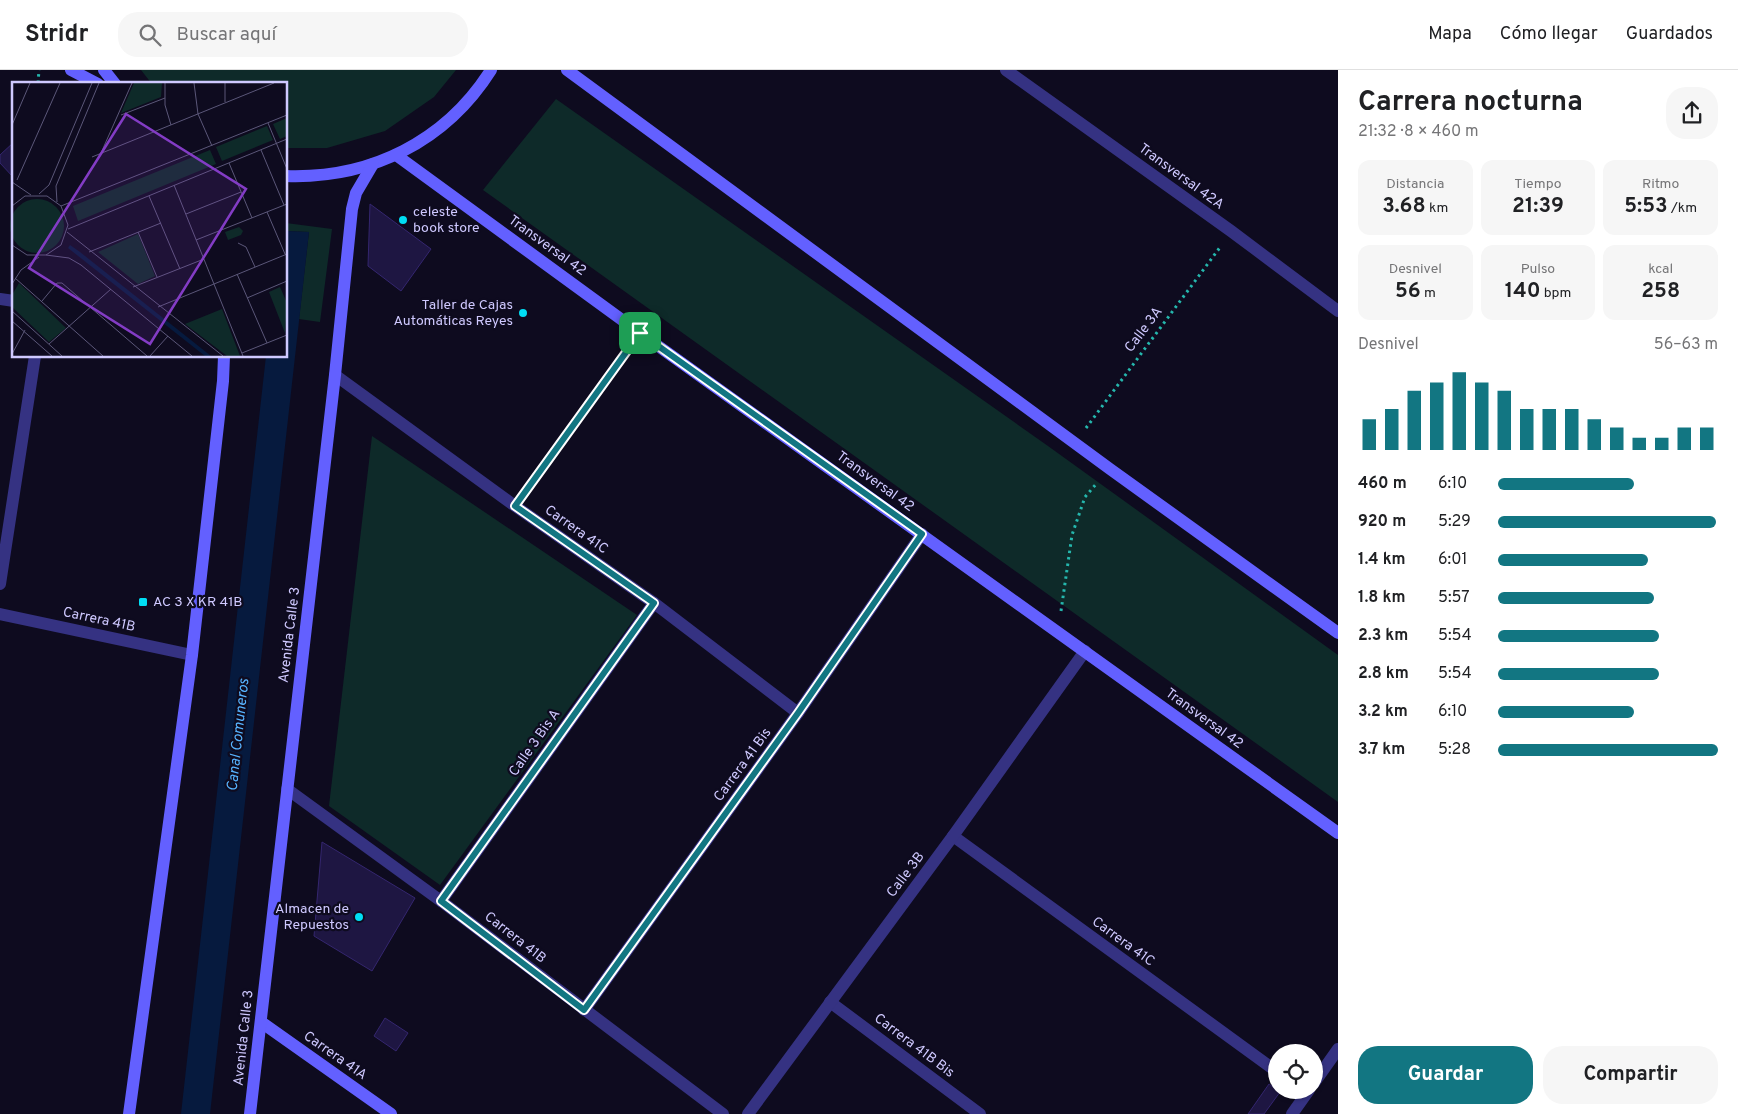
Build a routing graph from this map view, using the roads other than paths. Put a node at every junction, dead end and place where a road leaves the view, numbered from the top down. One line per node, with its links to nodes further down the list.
1 (72, 70): 6 (street)
2 (104, 70): 7 (street)
3 (491, 70): 8 (street)
4 (568, 70): 19 (street)
5 (1006, 70): 11 (street, Transversal 42A)
6 (94, 82)
7 (113, 82)
8 (396, 155): 9 (street); 15 (street, Transversal 42)
9 (373, 164): 10 (street); 14 (street, Avenida Calle 3)
10 (288, 176)
11 (1338, 311)
12 (35, 358): 16 (street)
13 (224, 358): 21 (street)
14 (335, 375): 17 (street, Carrera 41C); 23 (street, Avenida Calle 3)
15 (922, 534): 20 (street, Transversal 42); 22 (street, Carrera 41 Bis)
16 (0, 584)
17 (654, 603): 22 (street, Carrera 41C); 26 (street, Calle 3 Bis A)
18 (0, 614): 21 (street, Carrera 41B)
19 (1338, 633)
20 (1085, 651): 24 (street, Transversal 42); 25 (street, Calle 3B)
21 (192, 655): 34 (street)
22 (798, 713): 28 (street, Carrera 41 Bis)
23 (288, 789): 26 (street, Carrera 41B); 29 (street, Avenida Calle 3)
24 (1338, 834)
25 (953, 836): 27 (street, Calle 3B); 31 (street, Carrera 41C)
26 (441, 901): 28 (street, Carrera 41B)
27 (830, 1002): 38 (street, Calle 3B); 39 (street, Carrera 41B Bis)
28 (584, 1010): 37 (street, Carrera 41B)
29 (261, 1022): 35 (street, Avenida Calle 3); 36 (street, Carrera 41A)
30 (1338, 1049): 32 (street)
31 (1268, 1065)
32 (1323, 1069)
33 (1302, 1099): 40 (street)
34 (129, 1114)
35 (250, 1114)
36 (392, 1114)
37 (723, 1114)
38 (748, 1114)
39 (980, 1114)
40 (1292, 1114)

